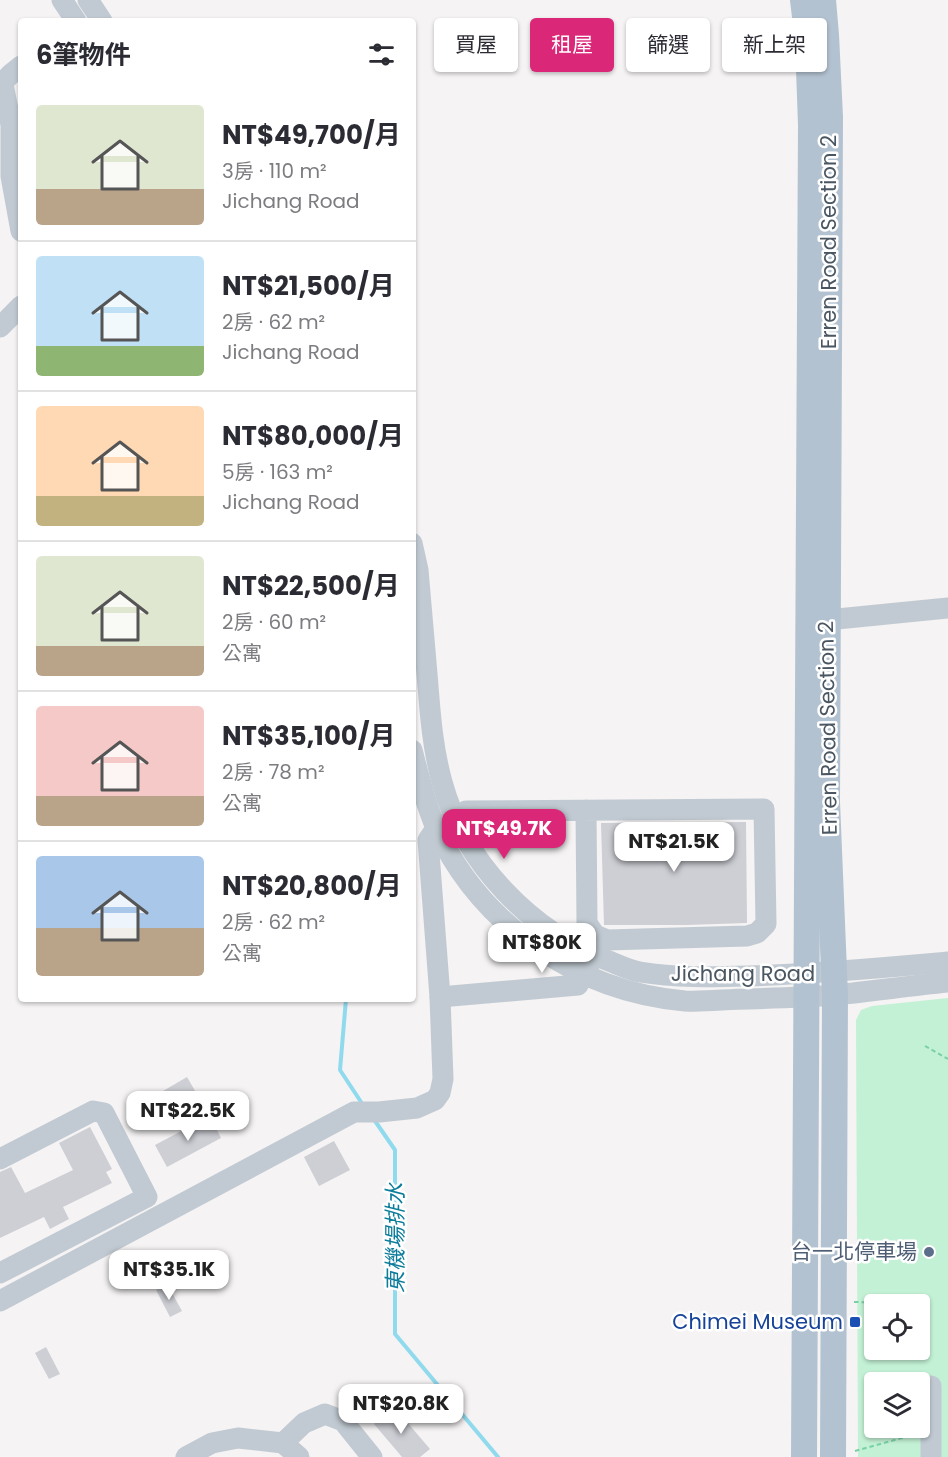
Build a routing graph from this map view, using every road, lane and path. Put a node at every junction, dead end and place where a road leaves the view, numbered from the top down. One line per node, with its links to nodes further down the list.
1 (62, 0): 4 (street)
2 (803, 0): 20 (main road, Erren Road Section 2)
3 (823, 0): 11 (main road, Erren Road Section 2)
4 (74, 18)
5 (9, 77): 6 (street)
6 (18, 214)
7 (18, 309): 8 (street)
8 (0, 327)
9 (416, 561): 14 (street, Jichang Road)
10 (948, 608): 11 (street)
11 (827, 621): 19 (main road, Erren Road Section 2)
12 (416, 766): 14 (street, Jichang Road)
13 (586, 810): 13 (street); 14 (street)
14 (446, 824): 15 (street, Jichang Road); 17 (street, Jichang Road); 21 (street)
15 (593, 955): 17 (street); 20 (street, Jichang Road)
16 (948, 962): 19 (street)
17 (584, 975): 20 (street, Jichang Road); 21 (street)
18 (948, 982): 19 (street)
19 (835, 984): 20 (street, Jichang Road); 34 (main road, Erren Road Section 2)
20 (806, 986): 38 (main road, Erren Road Section 2)
21 (440, 997): 26 (street)
22 (925, 1046): 23 (path)
23 (948, 1059)
24 (0, 1159): 25 (street)
25 (67, 1239): 26 (street); 27 (street)
26 (77, 1259): 28 (street)
27 (0, 1273)
28 (0, 1301)
29 (854, 1302): 30 (path)
30 (864, 1302)
31 (931, 1386): 32 (street)
32 (932, 1430): 34 (path); 39 (street)
33 (283, 1443): 35 (street); 36 (street); 37 (street)
34 (844, 1454)
35 (186, 1457)
36 (299, 1457)
37 (372, 1457)
38 (804, 1457)
39 (931, 1457)

